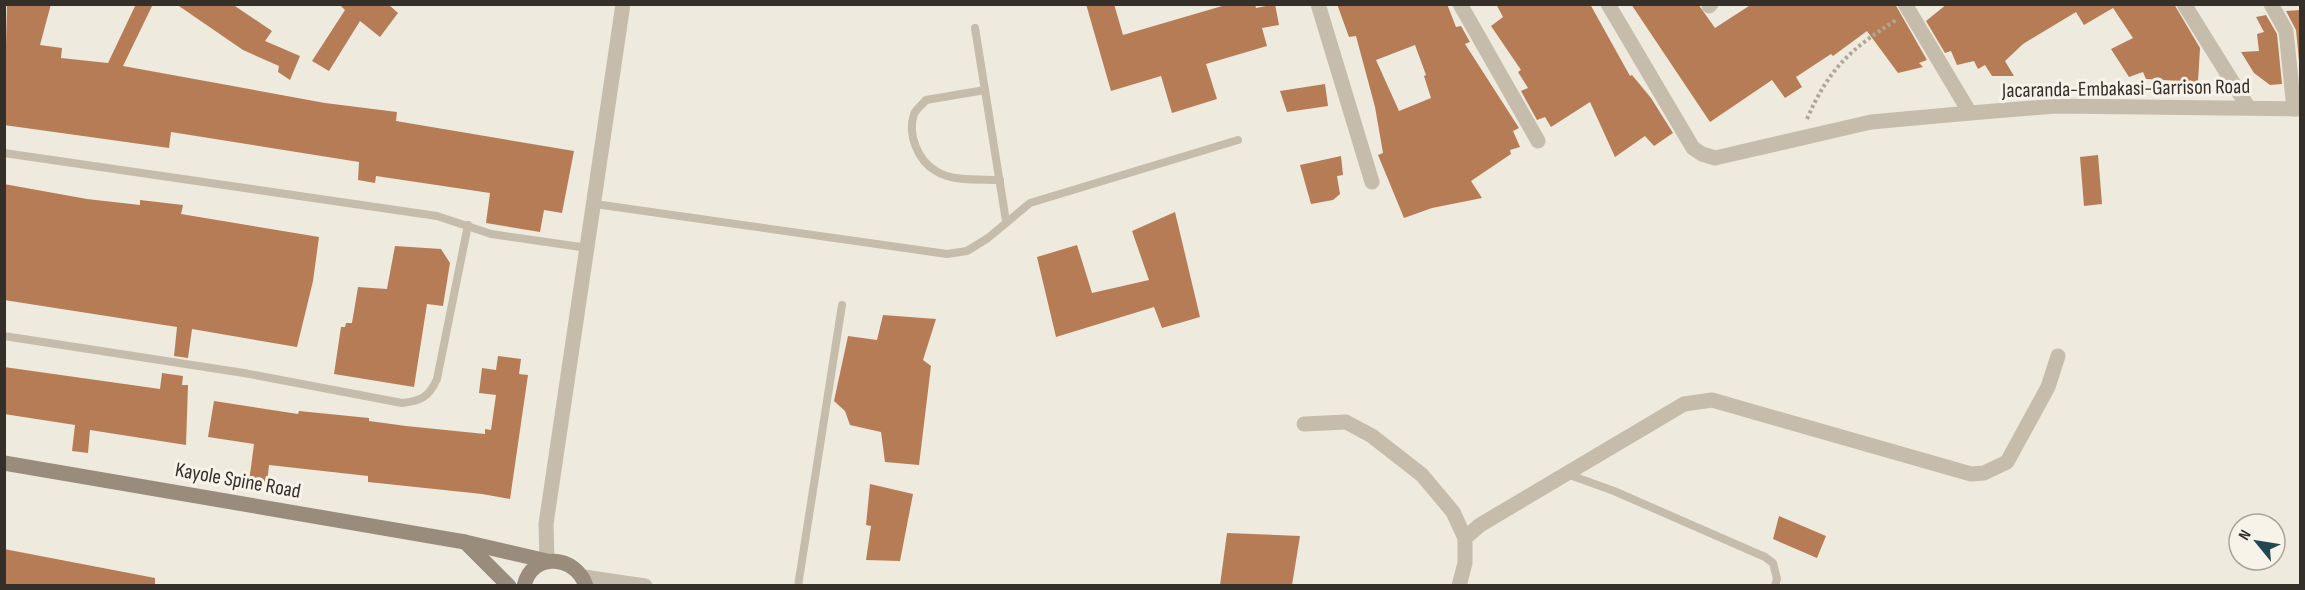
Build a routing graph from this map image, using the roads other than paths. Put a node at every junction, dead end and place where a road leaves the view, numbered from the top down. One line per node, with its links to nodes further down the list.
1 (624, 4): 18 (street)
2 (1318, 4): 17 (street)
3 (1460, 4): 14 (street)
4 (1608, 4): 12 (street, Jacaranda-Embakasi-Garrison Road)
5 (2184, 4): 10 (street)
6 (2271, 4): 11 (street)
7 (1911, 6): 12 (street)
8 (975, 28): 9 (lane)
9 (985, 90): 16 (lane); 16 (lane)
10 (2248, 107): 11 (street, Jacaranda-Embakasi-Garrison Road); 12 (street, Jacaranda-Embakasi-Garrison Road)
11 (2297, 109)
12 (1970, 113)
13 (1238, 140): 19 (lane)
14 (1538, 141)
15 (4, 153): 20 (lane)
16 (1000, 180): 19 (lane)
17 (1372, 182)
18 (595, 204): 19 (lane); 21 (street)
19 (1006, 221)
20 (468, 225): 21 (lane); 23 (lane)
21 (588, 248): 30 (street)
22 (842, 305): 35 (lane)
23 (4, 336)
24 (2058, 356): 27 (street)
25 (1304, 424): 28 (street)
26 (4, 463): 29 (main road, Kayole Spine Road)
27 (1567, 474): 28 (street); 37 (lane)
28 (1464, 538): 36 (street)
29 (465, 542): 30 (main road, Kayole Spine Road); 32 (main road)
30 (547, 561): 31 (main road, Kayole Spine Road); 33 (main road)
31 (585, 581): 34 (street)
32 (508, 585)
33 (524, 585)
34 (645, 585)
35 (798, 585)
36 (1459, 585)
37 (1775, 585)

